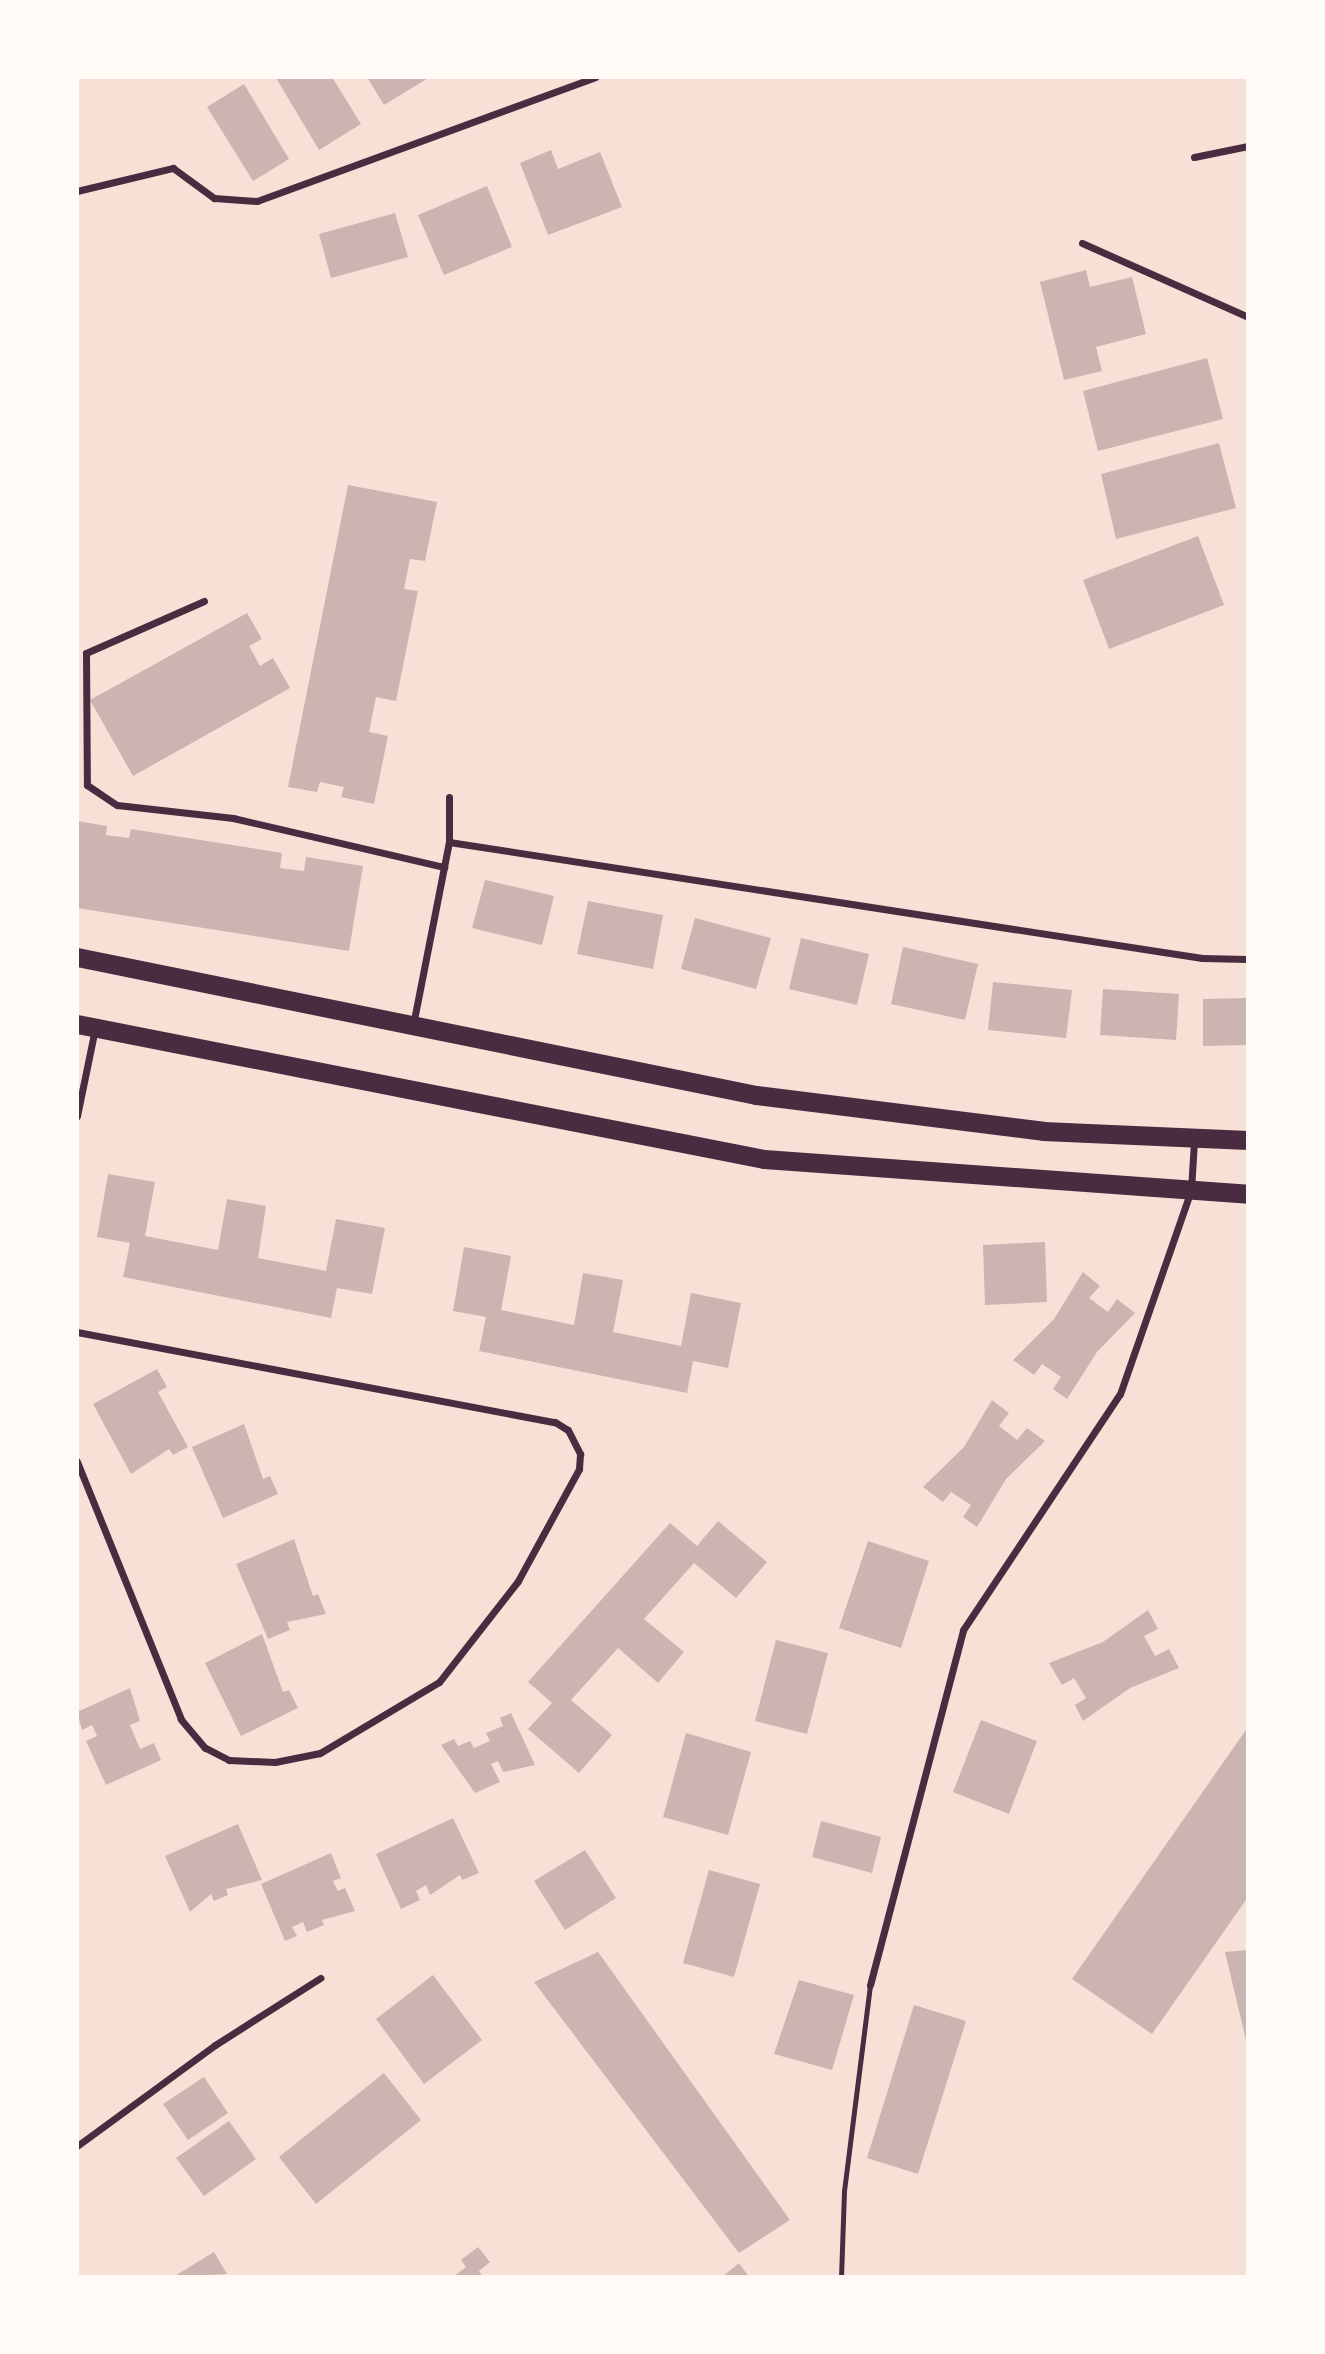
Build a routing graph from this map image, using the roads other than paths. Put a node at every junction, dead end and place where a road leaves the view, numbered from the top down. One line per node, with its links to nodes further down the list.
1 (595, 77): 4 (street)
2 (1248, 146): 3 (street)
3 (1194, 157)
4 (77, 191)
5 (1082, 243): 6 (street)
6 (1248, 317)
7 (205, 601): 8 (street)
8 (81, 654): 11 (street)
9 (449, 797): 10 (street)
10 (449, 842): 11 (street); 13 (street)
11 (444, 867): 15 (street)
12 (77, 957): 15 (highway)
13 (1248, 959)
14 (86, 1026): 16 (street); 19 (highway)
15 (413, 1026): 17 (highway)
16 (77, 1116)
17 (1194, 1137): 18 (highway); 19 (street)
18 (1248, 1140)
19 (1191, 1190): 20 (highway); 24 (street)
20 (1248, 1194)
21 (77, 1332): 22 (street)
22 (77, 1461)
23 (320, 1978): 25 (street)
24 (870, 1985): 26 (lane)
25 (77, 2146)
26 (841, 2277)

